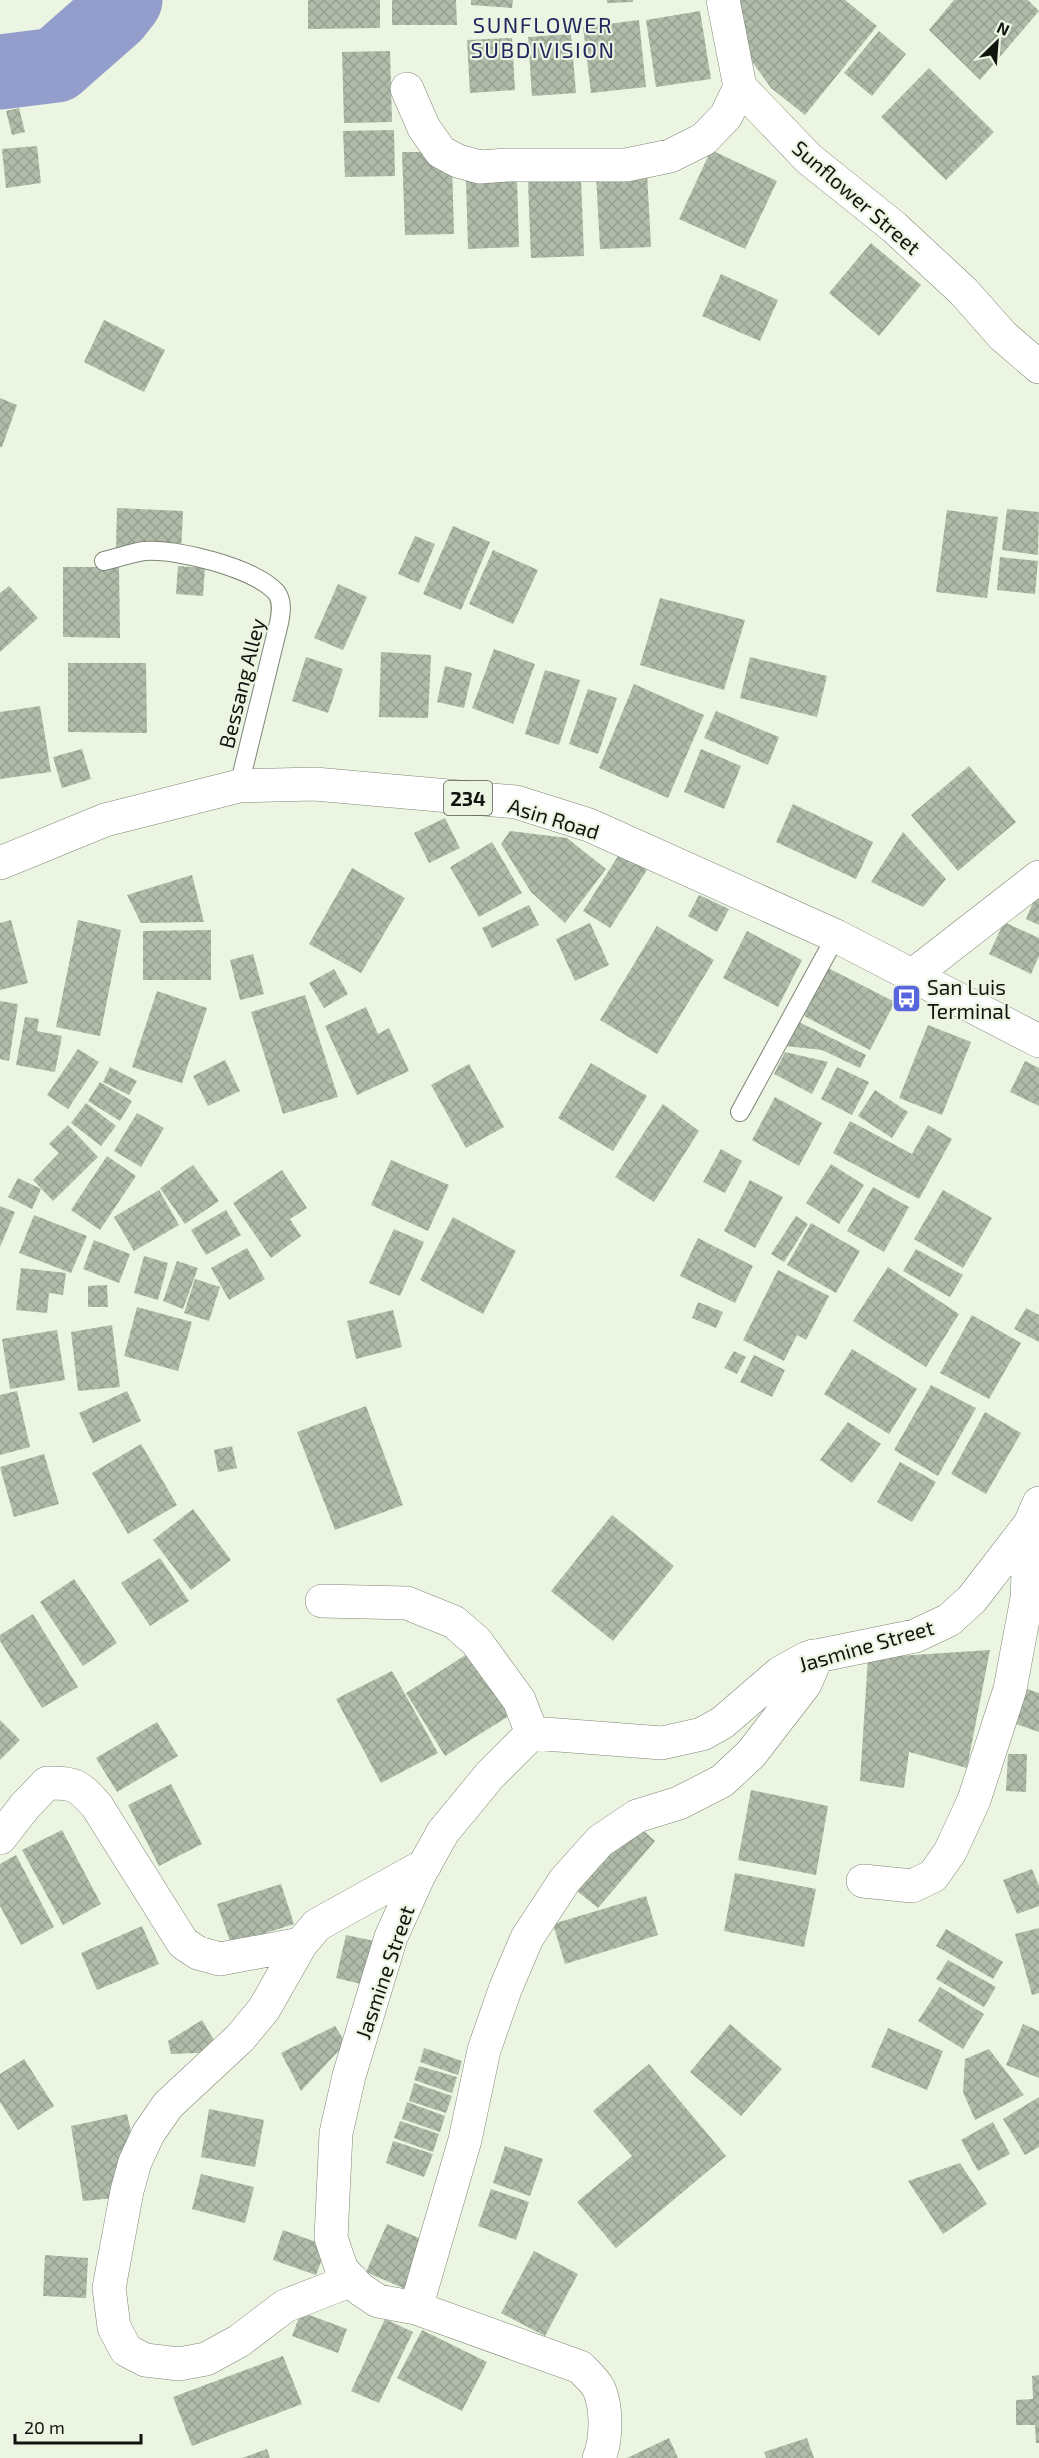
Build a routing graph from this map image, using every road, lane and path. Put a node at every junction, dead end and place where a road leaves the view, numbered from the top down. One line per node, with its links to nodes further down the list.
1 (723, 0): 2 (street)
2 (740, 87): 3 (street); 4 (street, Sunflower Street)
3 (407, 89)
4 (1039, 367)
5 (104, 561): 6 (lane, Bessang Alley)
6 (239, 786): 7 (street, Asin Road / 234); 9 (street, Asin Road / 234)
7 (0, 863)
8 (1039, 877): 10 (street)
9 (836, 936): 10 (street, Asin Road / 234); 12 (lane)
10 (913, 975): 11 (street, Asin Road / 234)
11 (1039, 1041)
12 (740, 1112)
13 (1034, 1514): 14 (street); 16 (street, Jasmine Street)
14 (1033, 1572): 20 (street)
15 (322, 1601): 17 (street)
16 (813, 1656): 17 (street, Jasmine Street); 23 (street)
17 (532, 1733): 19 (street, Jasmine Street)
18 (0, 1838): 21 (street)
19 (425, 1864): 21 (street); 22 (street, Jasmine Street)
20 (863, 1881)
21 (301, 1944): 22 (street)
22 (352, 2280): 23 (street, Jasmine Street)
23 (416, 2308): 24 (street, Jasmine Street)
24 (599, 2458)

